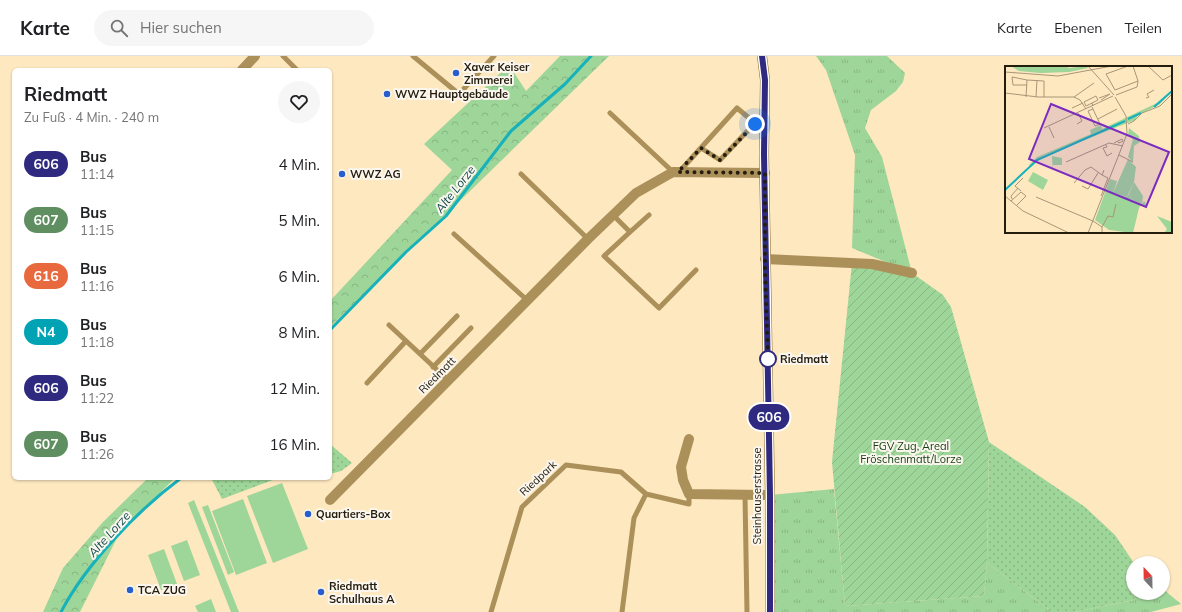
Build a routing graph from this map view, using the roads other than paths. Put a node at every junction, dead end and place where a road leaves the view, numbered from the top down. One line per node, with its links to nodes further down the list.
1 (255, 56): 6 (street)
2 (413, 56): 3 (lane)
3 (494, 56)
4 (762, 56): 11 (street, Steinhauserstrasse)
5 (285, 57): 7 (lane)
6 (244, 68)
7 (295, 68)
8 (610, 113): 10 (lane)
9 (701, 148): 9 (lane); 10 (lane)
10 (675, 172): 11 (street); 13 (street, Riedmatt)
11 (765, 173): 18 (street, Steinhauserstrasse)
12 (521, 174): 17 (lane)
13 (613, 215): 15 (lane); 17 (street, Riedmatt)
14 (649, 215): 15 (lane)
15 (630, 232): 19 (lane)
16 (454, 234): 21 (lane)
17 (588, 239): 21 (street, Riedmatt)
18 (765, 259): 20 (street); 34 (street, Steinhauserstrasse)
19 (696, 270)
20 (912, 273)
21 (528, 301): 28 (street, Riedmatt)
22 (458, 316): 26 (lane)
23 (389, 325): 25 (lane)
24 (470, 328): 27 (lane)
25 (406, 341): 26 (lane); 29 (lane)
26 (420, 354): 27 (lane)
27 (433, 367): 28 (lane)
28 (449, 381): 35 (street, Riedmatt)
29 (367, 383)
30 (689, 439): 32 (street)
31 (646, 494): 32 (lane, Riedpark); 36 (lane, Riedpark); 37 (lane)
32 (689, 494): 33 (street)
33 (745, 495): 34 (street); 38 (lane)
34 (770, 495): 39 (street, Steinhauserstrasse)
35 (330, 500)
36 (491, 612)
37 (622, 612)
38 (747, 612)
39 (770, 612)

